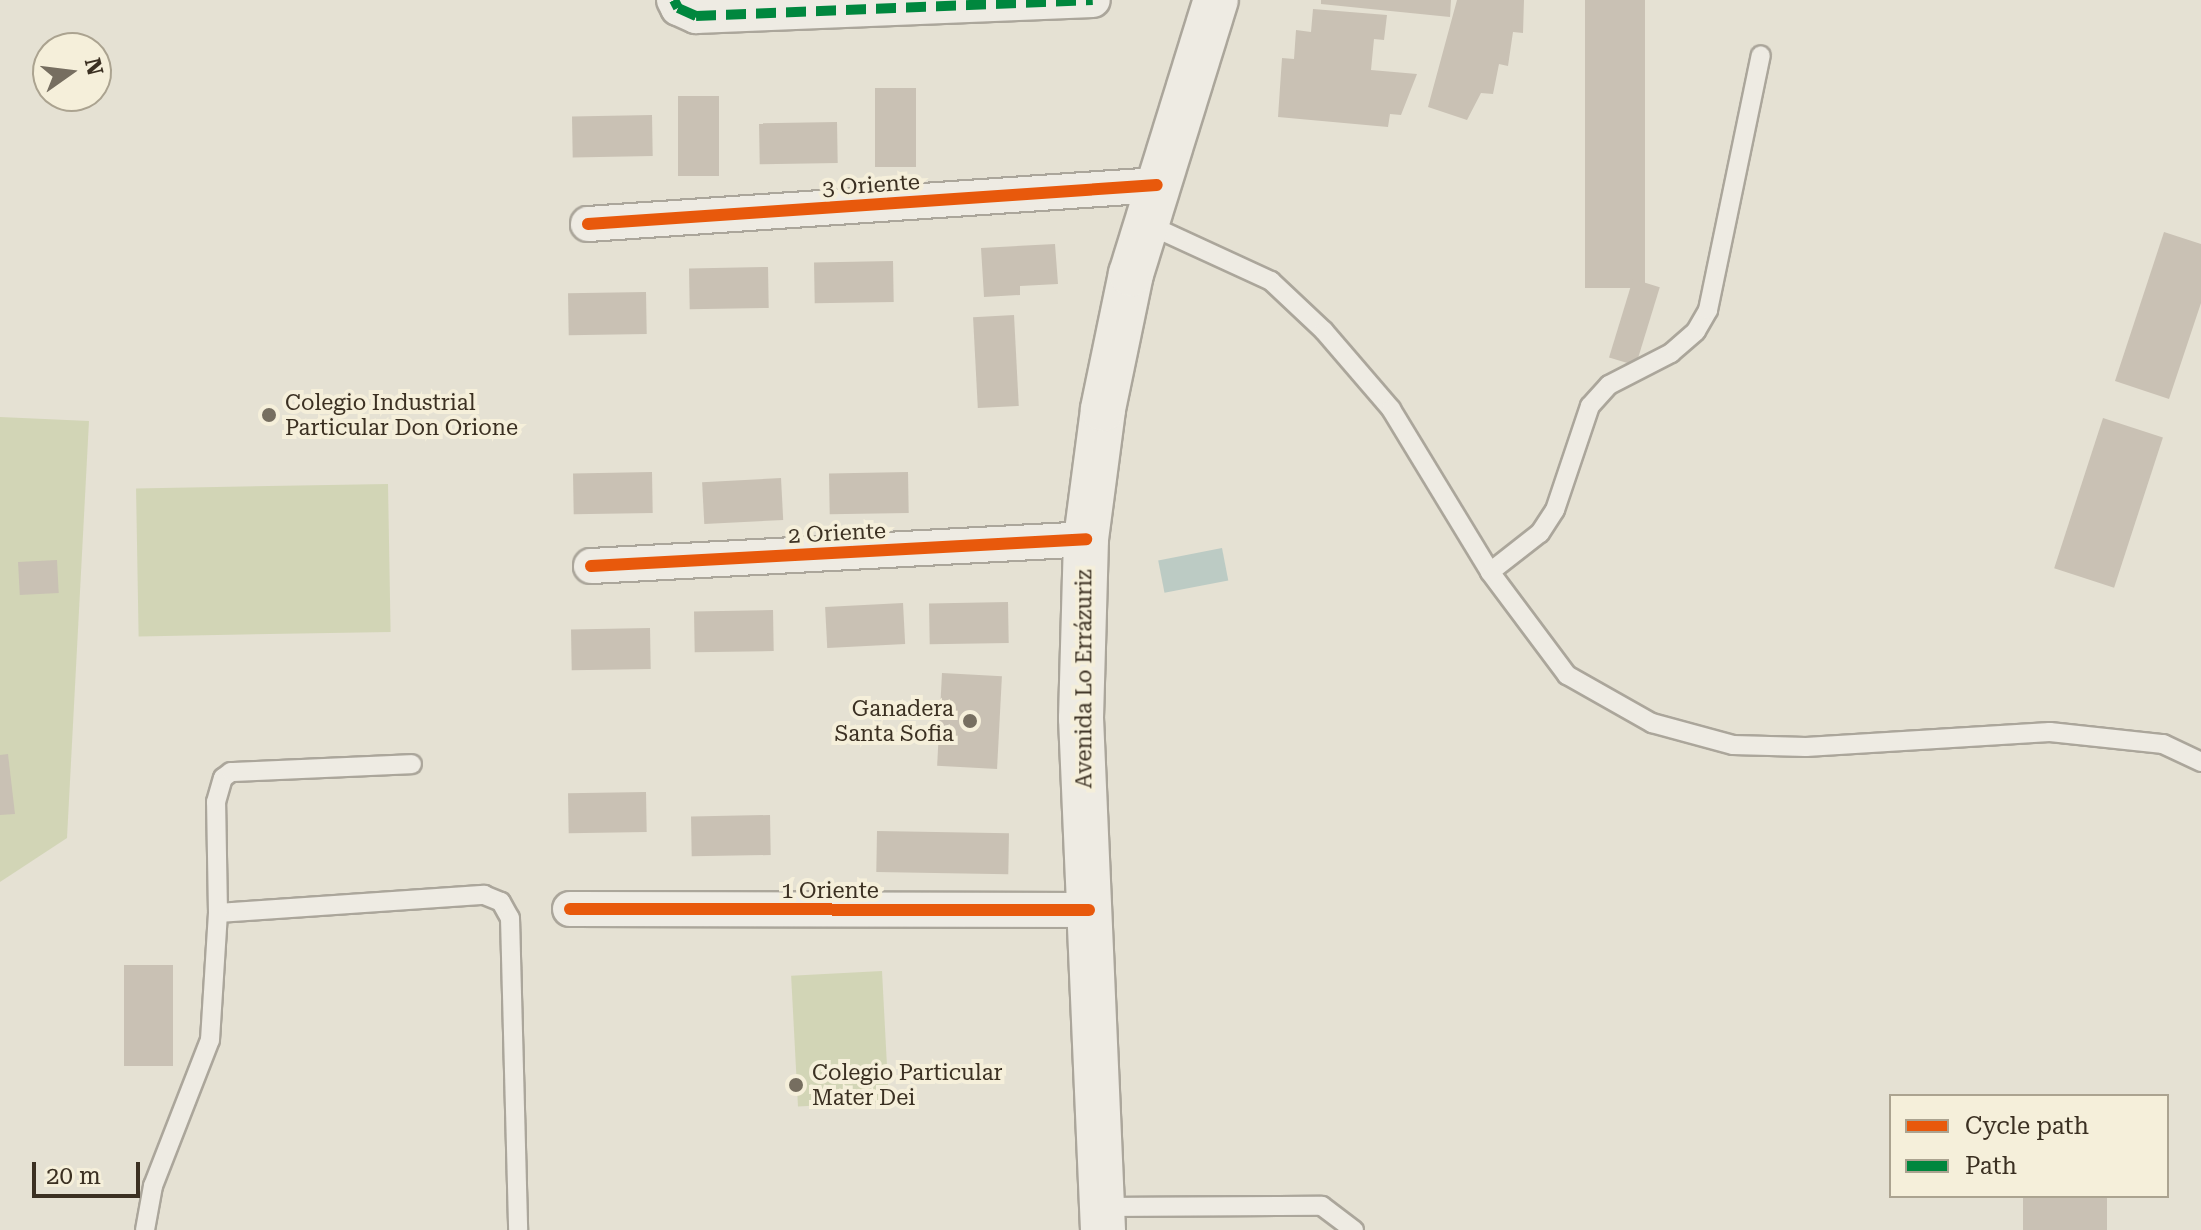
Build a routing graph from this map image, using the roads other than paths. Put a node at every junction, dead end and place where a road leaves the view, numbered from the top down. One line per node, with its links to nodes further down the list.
1 (674, 0): 2 (street)
2 (1093, 0)
3 (1216, 0): 5 (main road, Avenida Lo Errázuriz)
4 (1761, 55): 9 (lane)
5 (1151, 204): 6 (street, 3 Oriente); 7 (main road, Avenida Lo Errázuriz); 9 (lane)
6 (588, 224)
7 (1086, 539): 8 (street, 2 Oriente); 13 (main road, Avenida Lo Errázuriz)
8 (591, 566)
9 (1490, 572): 10 (lane)
10 (2201, 762)
11 (412, 764): 14 (lane)
12 (570, 909): 13 (street, 1 Oriente)
13 (1089, 910): 15 (main road, Avenida Lo Errázuriz)
14 (218, 913): 16 (lane); 17 (lane)
15 (1102, 1218): 18 (lane)
16 (145, 1230)
17 (518, 1230)
18 (1354, 1230)

